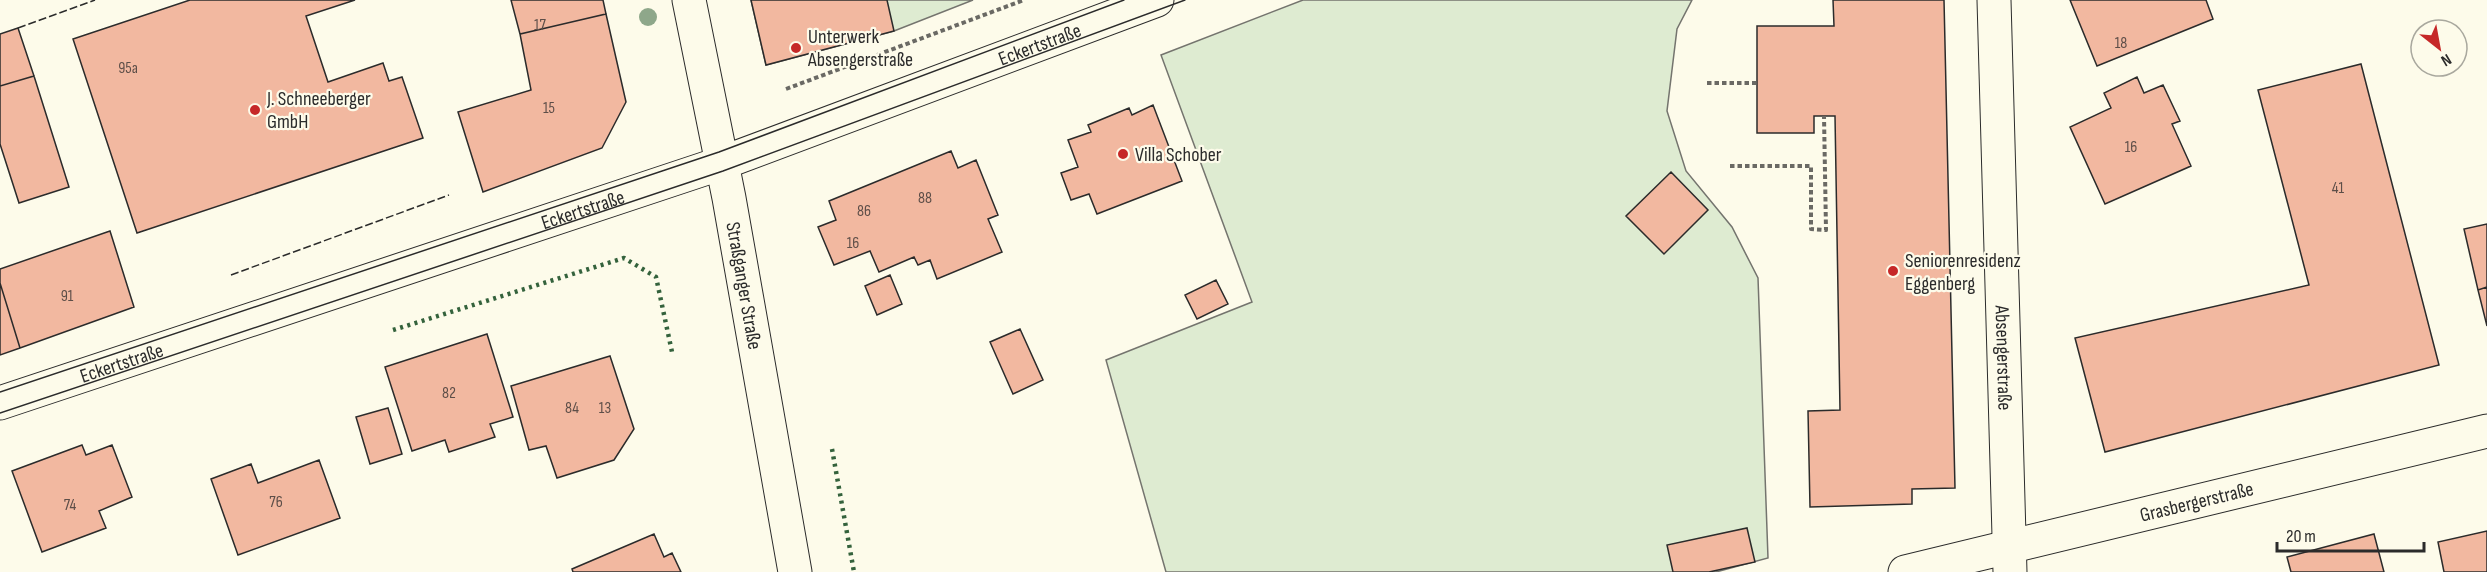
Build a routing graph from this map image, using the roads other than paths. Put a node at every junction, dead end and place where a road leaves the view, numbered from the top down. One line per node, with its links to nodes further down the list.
1 (689, 0): 4 (street, Straßganger Straße)
2 (1158, 0): 4 (street, Eckertstraße)
3 (1994, 0): 7 (street, Absengerstraße)
4 (722, 163): 5 (street, Eckertstraße); 8 (street, Straßganger Straße)
5 (0, 403)
6 (2487, 431): 7 (street, Grasbergerstraße)
7 (2010, 559): 9 (street, Grasbergerstraße)
8 (795, 572)
9 (1905, 572)

